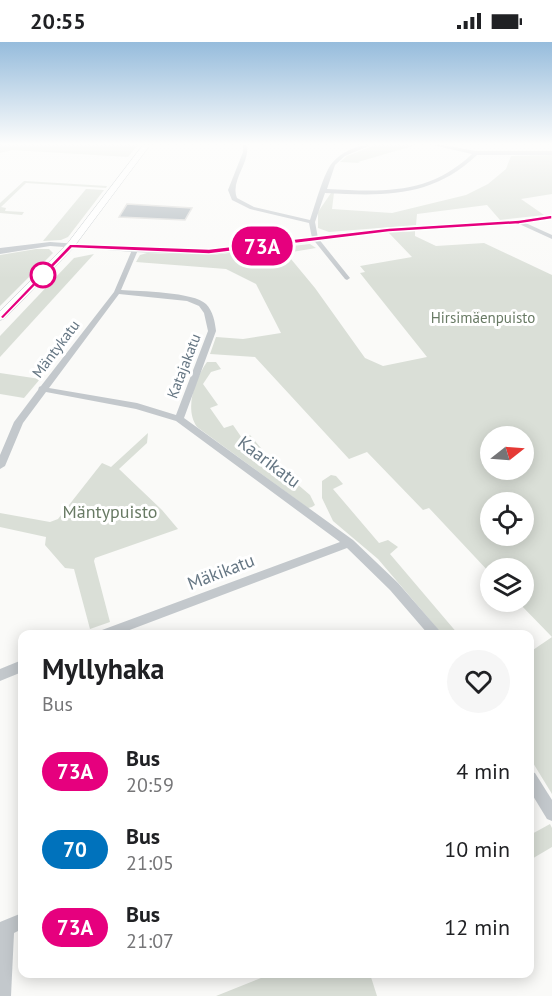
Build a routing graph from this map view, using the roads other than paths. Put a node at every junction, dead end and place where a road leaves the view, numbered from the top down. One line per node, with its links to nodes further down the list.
1 (113, 190): 10 (main road)
2 (231, 190): 6 (street)
3 (411, 190): 4 (street)
4 (324, 191): 6 (street)
5 (552, 217): 7 (street)
6 (312, 222): 9 (street)
7 (519, 222): 8 (street); 9 (street)
8 (552, 237)
9 (315, 238): 11 (street); 13 (street)
10 (70, 246): 11 (street); 12 (street); 15 (main road)
11 (135, 250): 14 (street, Mäntykatu)
12 (0, 251)
13 (347, 278)
14 (117, 292): 16 (street, Mäntykatu); 17 (street, Katajakatu)
15 (0, 317)
16 (42, 389): 17 (street, Kaarikatu); 18 (street, Mäntykatu)
17 (179, 419): 19 (street, Kaarikatu)
18 (0, 466)
19 (349, 543): 20 (street, Mäkikatu); 21 (street, Kaarikatu)
20 (117, 630)
21 (432, 630)
22 (18, 668): 23 (street)
23 (0, 675)
24 (534, 785): 25 (street)
25 (552, 814)
26 (10, 926): 27 (street)
27 (2, 996)

